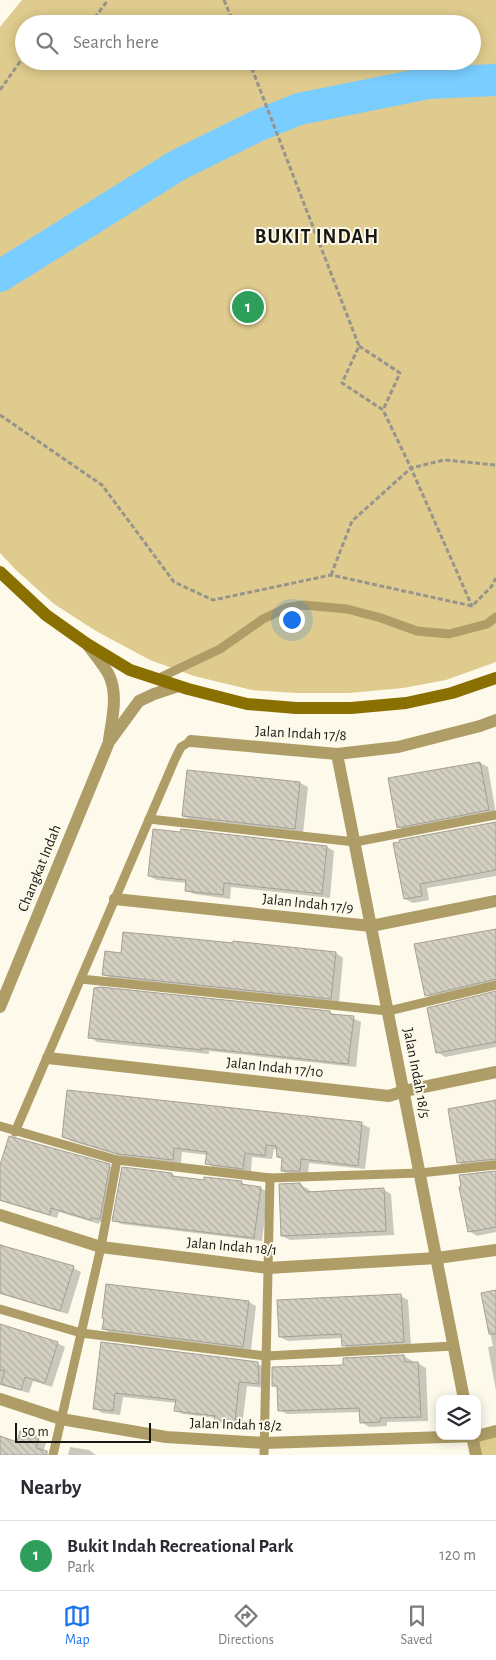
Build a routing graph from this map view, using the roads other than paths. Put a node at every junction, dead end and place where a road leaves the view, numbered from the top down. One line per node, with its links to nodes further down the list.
1 (0, 572): 3 (main road)
2 (496, 618): 5 (lane)
3 (87, 644): 5 (main road); 8 (street, Changkat Indah)
4 (496, 678): 6 (main road)
5 (157, 679): 6 (main road)
6 (178, 686): 8 (street, Changkat Indah)
7 (496, 720): 10 (street, Jalan Indah 17/8)
8 (109, 742): 19 (street, Changkat Indah)
9 (191, 742): 10 (street, Jalan Indah 17/8); 12 (lane)
10 (337, 754): 13 (street, Jalan Indah 18/5)
11 (496, 815): 13 (lane)
12 (149, 819): 13 (lane); 14 (lane)
13 (354, 842): 16 (street, Jalan Indah 18/5)
14 (115, 899): 16 (street, Jalan Indah 17/9); 17 (lane)
15 (496, 901): 16 (street, Jalan Indah 17/9)
16 (371, 926): 20 (street, Jalan Indah 18/5)
17 (81, 979): 20 (lane); 21 (lane)
18 (496, 985): 20 (lane)
19 (0, 1004)
20 (388, 1011): 23 (street, Jalan Indah 18/5)
21 (48, 1058): 23 (street, Jalan Indah 17/10); 25 (lane)
22 (496, 1072): 23 (street, Jalan Indah 17/10)
23 (404, 1091): 28 (street, Jalan Indah 18/5)
24 (0, 1126): 25 (lane)
25 (15, 1132): 26 (lane)
26 (117, 1160): 29 (lane); 31 (lane)
27 (496, 1165): 28 (lane)
28 (420, 1173): 29 (lane); 33 (street, Jalan Indah 18/5)
29 (270, 1178): 34 (lane)
30 (0, 1215): 31 (street, Jalan Indah 18/1)
31 (101, 1247): 34 (street, Jalan Indah 18/1); 36 (lane)
32 (496, 1250): 33 (street, Jalan Indah 18/1)
33 (437, 1258): 34 (street, Jalan Indah 18/1); 37 (street, Jalan Indah 18/5)
34 (268, 1268): 38 (lane)
35 (0, 1309): 36 (lane)
36 (81, 1333): 38 (lane); 41 (lane)
37 (454, 1346): 38 (lane); 39 (street, Jalan Indah 18/5)
38 (266, 1356): 46 (lane)
39 (463, 1395)
40 (0, 1399): 41 (street, Jalan Indah 18/2)
41 (61, 1419): 46 (street, Jalan Indah 18/2); 47 (lane)
42 (496, 1431): 43 (street, Jalan Indah 18/2)
43 (481, 1434)
44 (436, 1438): 46 (street, Jalan Indah 18/2)
45 (474, 1440): 48 (street)
46 (264, 1449)
47 (53, 1455)
48 (476, 1455)

